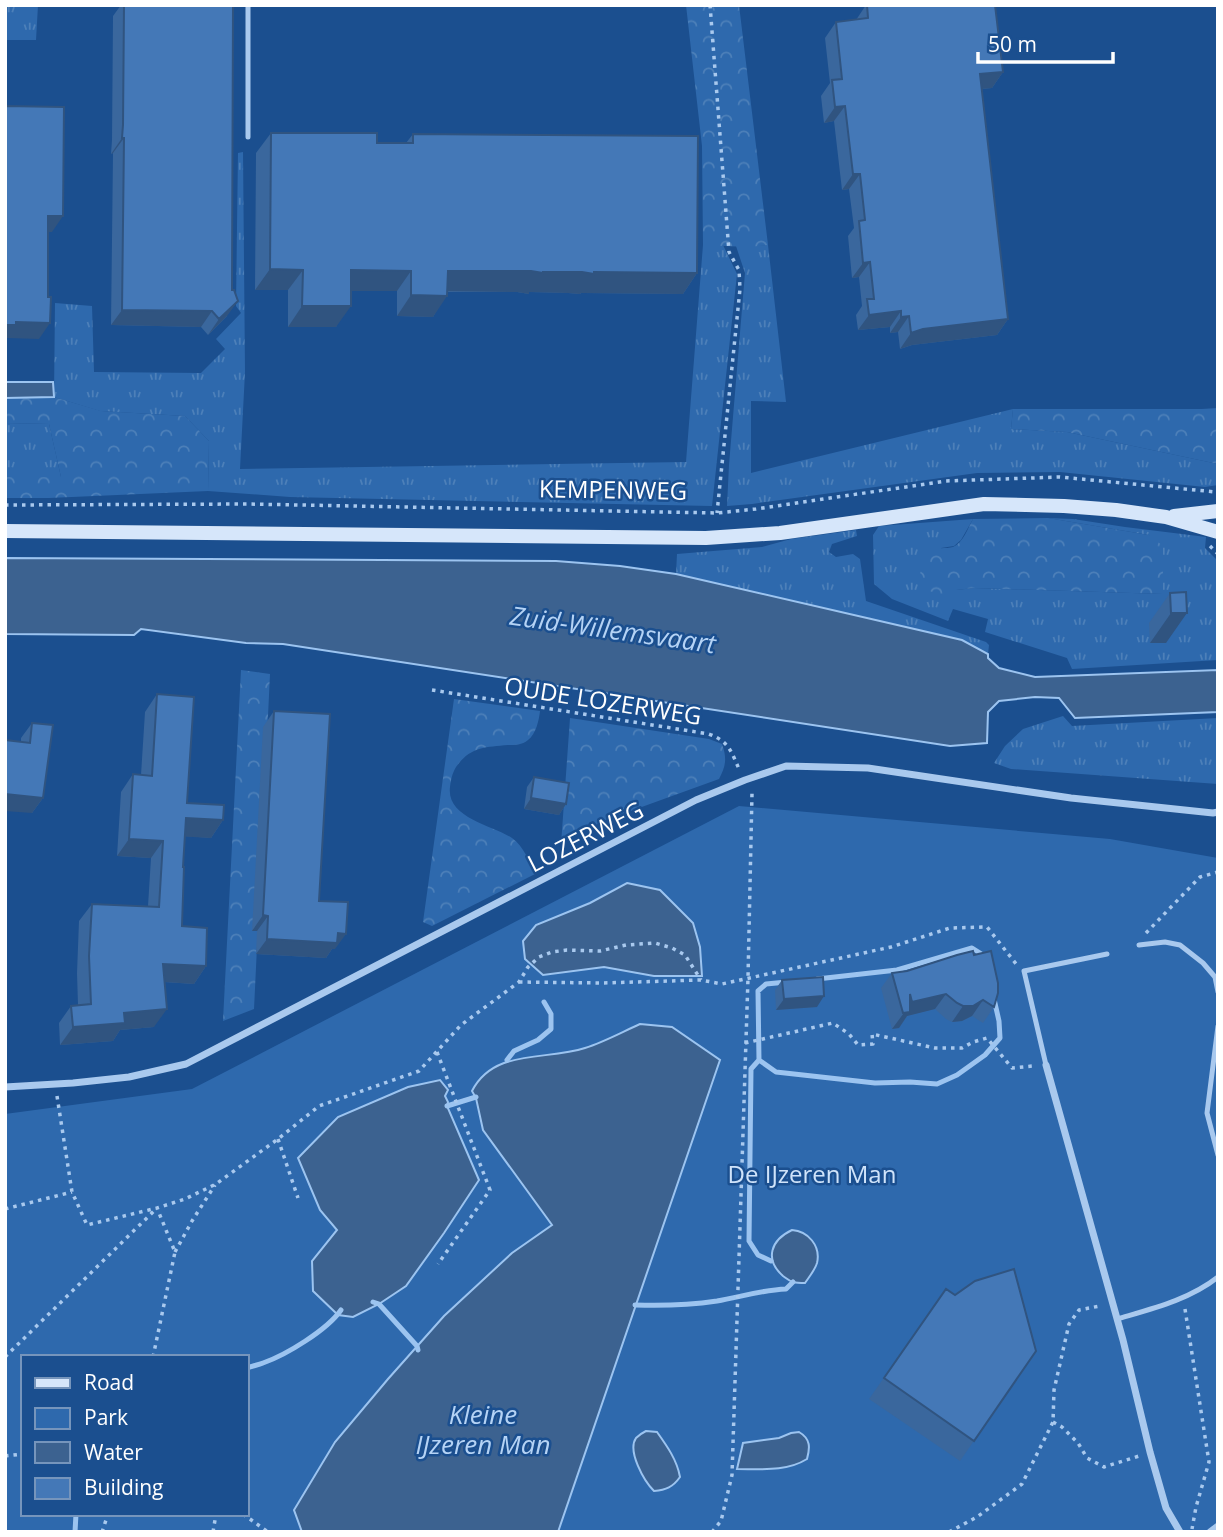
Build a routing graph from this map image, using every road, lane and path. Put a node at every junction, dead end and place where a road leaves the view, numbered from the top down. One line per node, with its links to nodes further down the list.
1 (248, 5): 3 (lane)
2 (710, 5): 7 (path)
3 (248, 137)
4 (1217, 492): 7 (path, KEMPENWEG)
5 (5, 505): 7 (path, KEMPENWEG)
6 (1218, 511): 8 (main road, KEMPENWEG)
7 (717, 513)
8 (1166, 517): 9 (main road, KEMPENWEG); 10 (main road, KEMPENWEG)
9 (5, 531)
10 (1218, 532)
11 (432, 690): 12 (path, OUDE LOZERWEG)
12 (745, 780): 13 (street, LOZERWEG); 18 (path, OUDE LOZERWEG); 26 (street, LOZERWEG)
13 (1216, 814)
14 (1218, 872): 15 (path)
15 (1139, 945): 21 (lane)
16 (1107, 954): 17 (lane)
17 (1024, 971): 18 (path); 25 (lane)
18 (748, 978): 19 (path); 23 (path, OUDE LOZERWEG)
19 (701, 980): 20 (path); 20 (path)
20 (519, 982): 24 (path)
21 (1218, 992)
22 (1218, 1026): 29 (lane)
23 (745, 1043): 25 (path); 48 (path, OUDE LOZERWEG)
24 (437, 1052): 28 (path); 36 (path)
25 (1046, 1065): 39 (street)
26 (55, 1084): 27 (street, LOZERWEG); 31 (path)
27 (5, 1087)
28 (278, 1139): 30 (path); 32 (path)
29 (1218, 1155)
30 (216, 1184): 33 (path); 35 (path)
31 (72, 1192): 33 (path); 34 (path)
32 (298, 1198)
33 (157, 1208): 35 (path); 42 (path)
34 (5, 1209)
35 (175, 1252): 41 (path)
36 (438, 1264)
37 (1218, 1277): 38 (lane)
38 (1183, 1297): 40 (lane); 51 (path)
39 (1112, 1303): 40 (street); 43 (path)
40 (1117, 1319): 44 (street)
41 (153, 1355)
42 (5, 1357)
43 (1053, 1422): 44 (path); 49 (path)
44 (1150, 1452): 50 (street)
45 (246, 1516): 47 (path)
46 (1218, 1526): 52 (street)
47 (268, 1532)
48 (712, 1532)
49 (949, 1532)
50 (1180, 1532)
51 (1192, 1532)
52 (1210, 1532)

